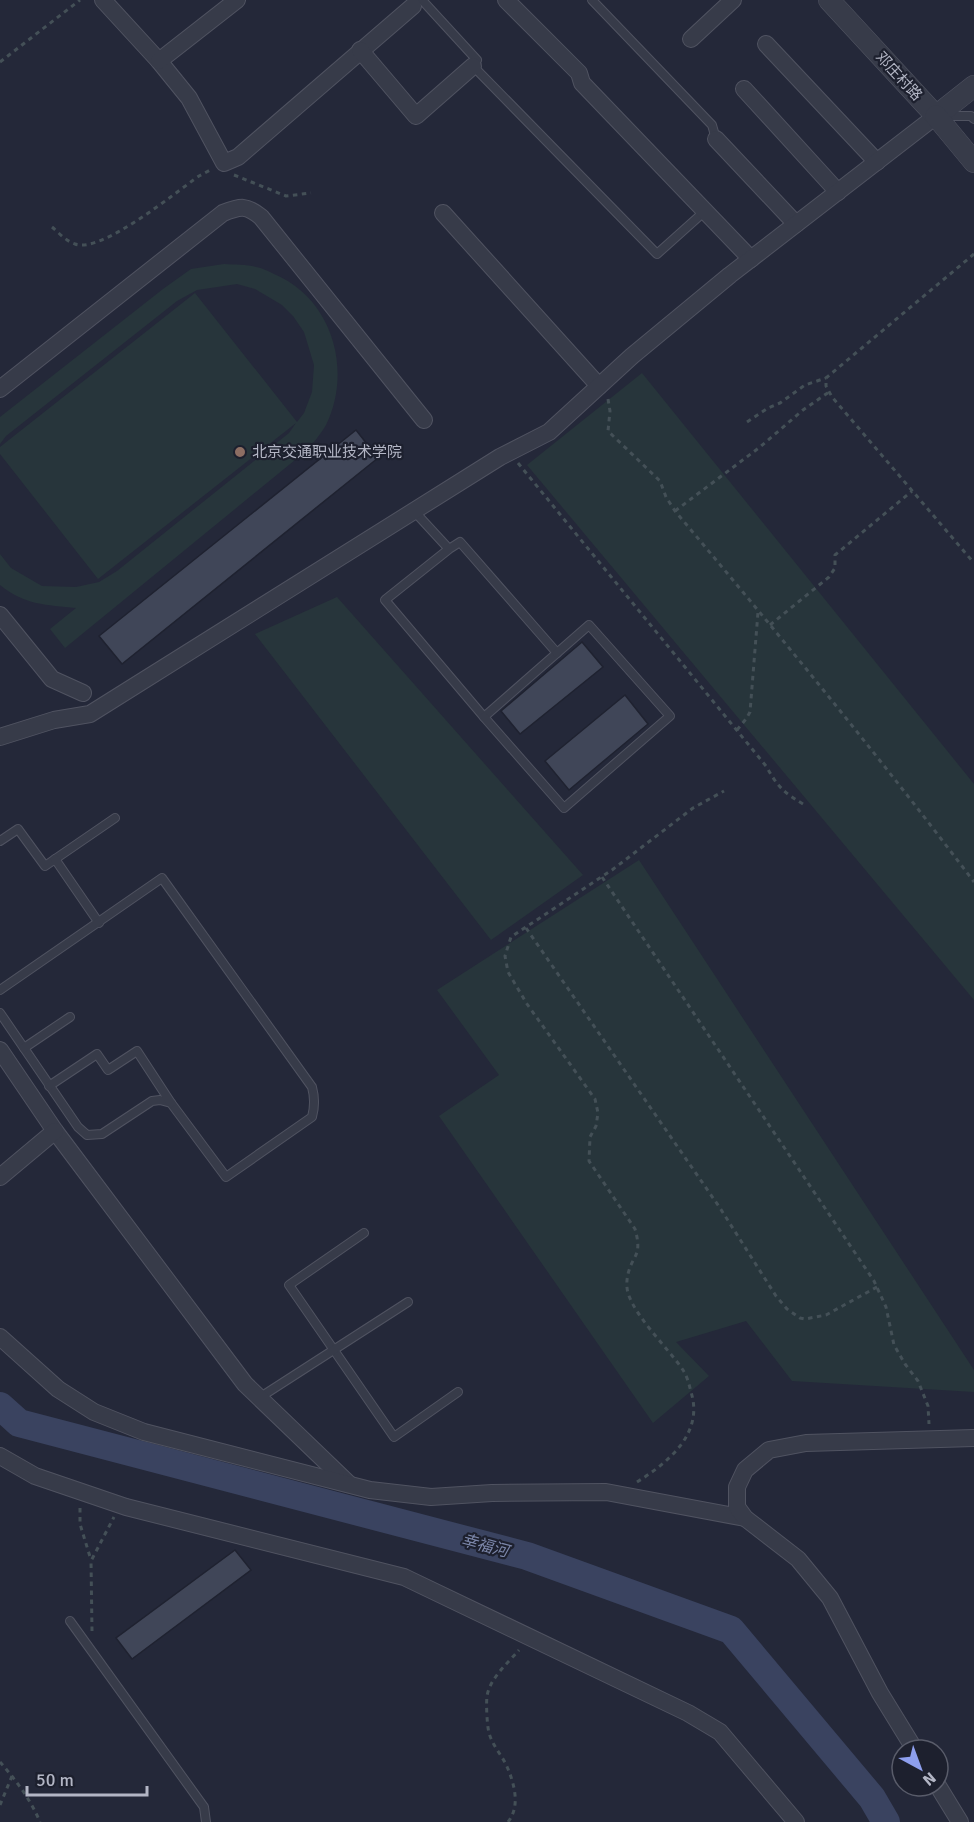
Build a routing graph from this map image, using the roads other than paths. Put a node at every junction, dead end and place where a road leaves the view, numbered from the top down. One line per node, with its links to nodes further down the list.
1 (103, 0): 11 (street)
2 (237, 0): 11 (street)
3 (506, 0): 21 (street)
4 (592, 0): 17 (lane)
5 (733, 0): 8 (street)
6 (829, 0): 15 (street, 邓庄村路)
7 (415, 2): 10 (street); 12 (lane)
8 (691, 39)
9 (766, 44): 18 (street)
10 (360, 50): 11 (street); 12 (street)
11 (159, 61)
12 (473, 66): 21 (lane)
13 (974, 86): 15 (street)
14 (744, 89): 20 (street)
15 (936, 116): 16 (lane); 18 (street); 19 (street, 邓庄村路)
16 (974, 119)
17 (716, 139): 23 (street)
18 (877, 162): 20 (street)
19 (974, 162)
20 (838, 192): 23 (street)
21 (705, 211): 24 (street)
22 (443, 213): 25 (street)
23 (796, 224): 24 (street)
24 (751, 259): 25 (street)
25 (599, 386): 28 (street)
26 (0, 389): 27 (street)
27 (424, 420)
28 (414, 511): 29 (lane); 34 (street)
29 (449, 549): 31 (lane); 33 (lane)
30 (0, 615): 32 (street)
31 (557, 653): 33 (lane); 33 (lane)
32 (83, 693)
33 (484, 717)
34 (0, 737)
35 (115, 818): 37 (lane)
36 (0, 841): 37 (lane)
37 (55, 859): 38 (lane)
38 (99, 923): 39 (lane); 45 (lane)
39 (0, 990)
40 (0, 1013): 42 (lane)
41 (70, 1017): 42 (lane)
42 (24, 1048): 44 (lane)
43 (0, 1050): 46 (street)
44 (49, 1086): 45 (lane); 45 (lane)
45 (171, 1102)
46 (55, 1131): 47 (street); 53 (street)
47 (0, 1177)
48 (364, 1233): 51 (lane)
49 (408, 1302): 51 (lane)
50 (0, 1337): 56 (street)
51 (334, 1350): 52 (lane); 53 (lane)
52 (458, 1392)
53 (259, 1399): 56 (street)
54 (974, 1438): 57 (street)
55 (0, 1456): 62 (street)
56 (352, 1485): 57 (street)
57 (745, 1518): 59 (street)
58 (70, 1621): 61 (lane)
59 (908, 1738)
60 (945, 1798): 63 (street)
61 (206, 1822)
62 (796, 1822)
63 (960, 1822)

